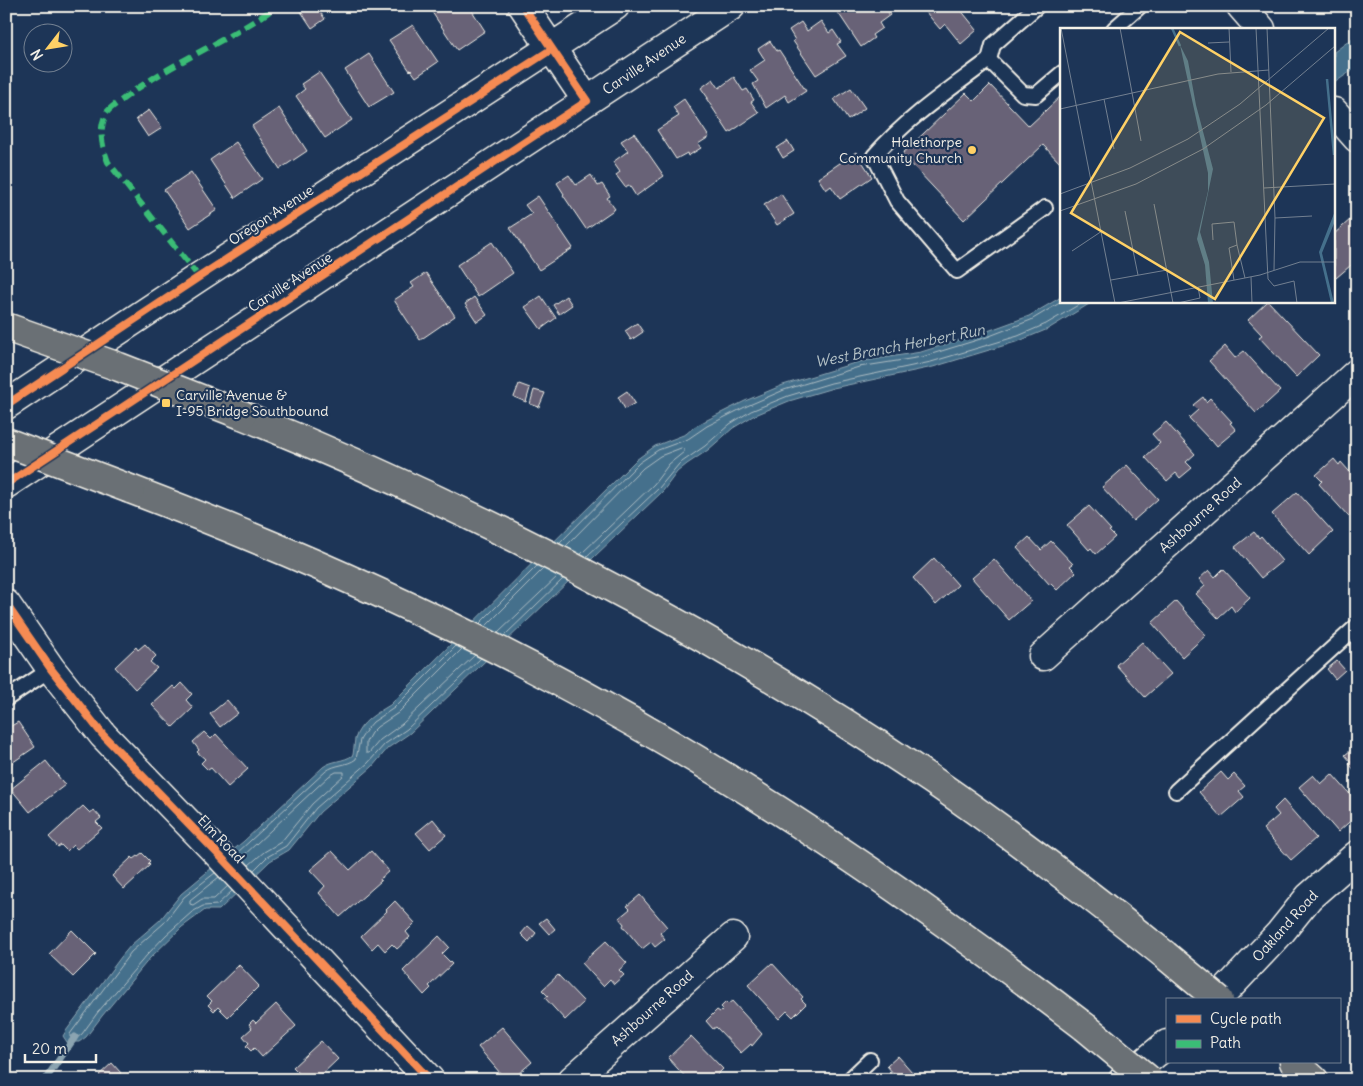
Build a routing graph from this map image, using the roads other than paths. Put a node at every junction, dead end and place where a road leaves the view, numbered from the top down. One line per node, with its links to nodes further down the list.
1 (522, 6): 9 (street)
2 (615, 6): 9 (street, Oregon Avenue)
3 (731, 6): 12 (street, Carville Avenue)
4 (1037, 6): 10 (lane)
5 (1140, 6): 7 (lane)
6 (1241, 6): 8 (street)
7 (1115, 28)
8 (1260, 28)
9 (552, 49): 12 (street); 18 (street, Oregon Avenue)
10 (989, 60): 11 (lane); 15 (lane)
11 (1060, 75)
12 (588, 101): 20 (street, Carville Avenue)
13 (1336, 114): 14 (street)
14 (1356, 136)
15 (1045, 208)
16 (6, 327): 29 (highway, bridge)
17 (1357, 373): 23 (street, Ashbourne Road)
18 (6, 405)
19 (6, 442): 38 (highway, bridge)
20 (6, 484)
21 (6, 604): 24 (street, Elm Road)
22 (1357, 626): 26 (lane)
23 (1043, 656)
24 (51, 669): 25 (lane); 34 (street, Elm Road)
25 (6, 699)
26 (1176, 791)
27 (1357, 855): 30 (street, Oakland Road)
28 (733, 937): 35 (street, Ashbourne Road)
29 (1216, 998)
30 (1220, 998)
31 (1166, 1045): 37 (street)
32 (870, 1060): 36 (lane)
33 (1296, 1064): 39 (highway)
34 (430, 1080)
35 (572, 1080)
36 (849, 1080)
37 (1124, 1080)
38 (1149, 1080)
39 (1314, 1080)

